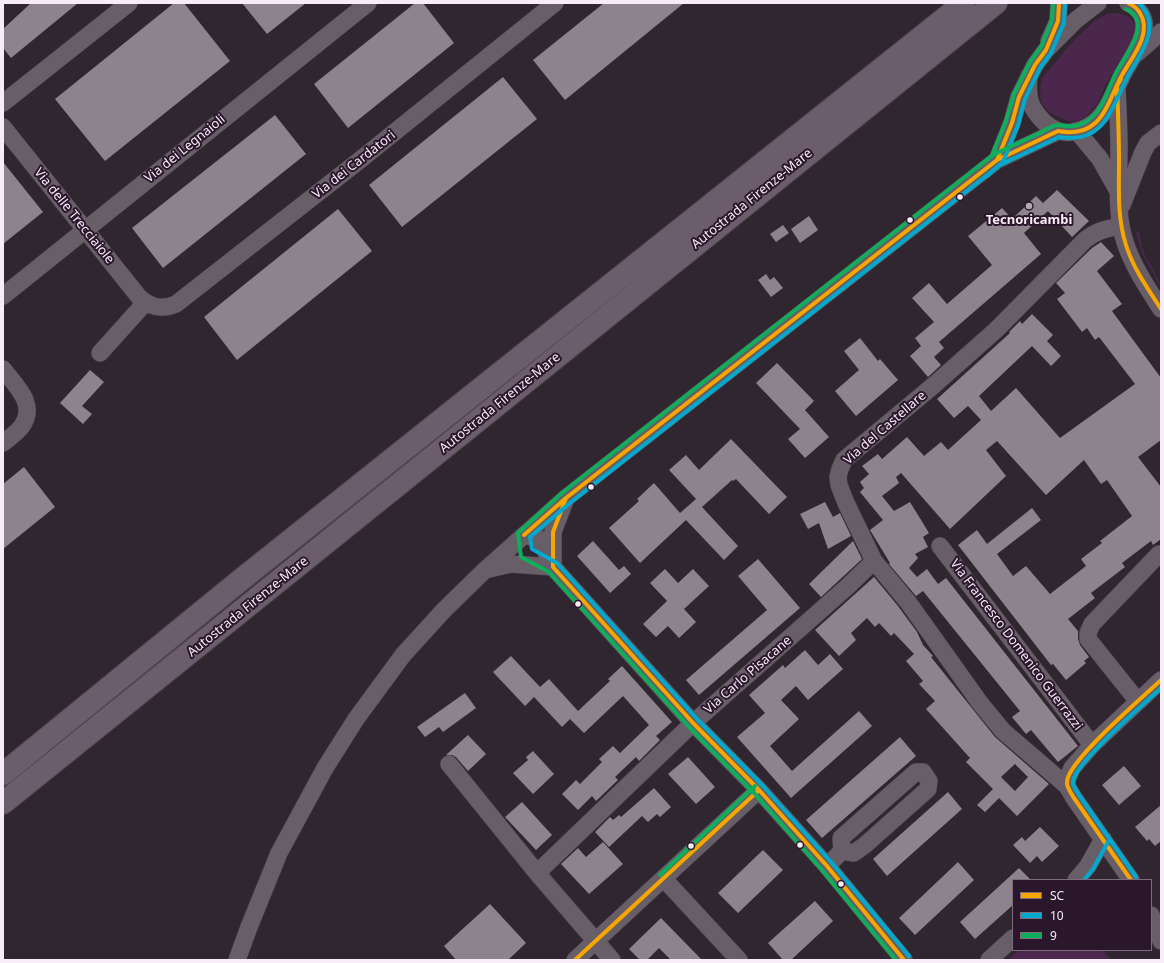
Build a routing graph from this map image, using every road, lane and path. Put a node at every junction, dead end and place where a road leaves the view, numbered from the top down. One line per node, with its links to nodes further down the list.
1 (129, 3): 14 (street)
2 (368, 3): 23 (street, Via dei Legnaioli)
3 (555, 3): 25 (street, Via dei Cardatori)
4 (964, 3): 42 (highway, Autostrada Firenze-Mare)
5 (996, 3): 45 (highway, Autostrada Firenze-Mare)
6 (1059, 3): 10 (street)
7 (1098, 3): 10 (street)
8 (1128, 3): 11 (street)
9 (1161, 32): 11 (street)
10 (1046, 50): 12 (street)
11 (1135, 55): 13 (street)
12 (1029, 76): 17 (street); 20 (street)
13 (1117, 86): 15 (street); 18 (street)
14 (3, 103)
15 (1118, 126): 19 (street); 21 (street)
16 (3, 127): 23 (street, Via delle Trecciaiole)
17 (1058, 131): 18 (street); 20 (street)
18 (1077, 131): 21 (street)
19 (1155, 138): 22 (street)
20 (997, 160): 30 (street)
21 (1118, 191): 22 (street)
22 (1121, 221): 26 (street); 34 (street, Via del Castellare)
23 (85, 229): 24 (street, Via dei Legnaioli); 25 (street, Via delle Trecciaiole)
24 (3, 296)
25 (145, 303): 27 (street)
26 (1161, 309)
27 (100, 353)
28 (3, 370): 29 (street)
29 (3, 443)
30 (566, 498): 31 (street); 35 (street)
31 (524, 535): 35 (street); 36 (street)
32 (940, 546): 40 (street, Via Francesco Domenico Guerrazzi)
33 (1159, 554): 38 (street)
34 (874, 561): 39 (street, Via Carlo Pisacane); 43 (street, Via del Castellare)
35 (553, 567): 36 (street); 39 (street)
36 (485, 570): 59 (street)
37 (1161, 680): 38 (street)
38 (1139, 701): 40 (street)
39 (693, 723): 44 (street); 51 (street, Via Carlo Pisacane)
40 (1092, 745): 43 (street)
41 (449, 764): 51 (street)
42 (3, 774)
43 (1067, 786): 48 (street, Via del Castellare)
44 (759, 790): 50 (street); 52 (street)
45 (3, 803)
46 (877, 807): 47 (street); 47 (street); 49 (street)
47 (890, 823): 49 (street)
48 (1103, 839): 53 (street); 54 (street, Via del Castellare)
49 (842, 851): 50 (street)
50 (827, 866): 63 (street)
51 (537, 873): 57 (street)
52 (664, 879): 57 (street); 62 (street)
53 (1077, 879)
54 (1130, 879)
55 (1152, 918): 58 (street)
56 (1012, 939): 64 (street)
57 (596, 941): 60 (street); 61 (street)
58 (1161, 941)
59 (237, 960)
60 (575, 960)
61 (612, 960)
62 (739, 960)
63 (904, 960)
64 (989, 960)

